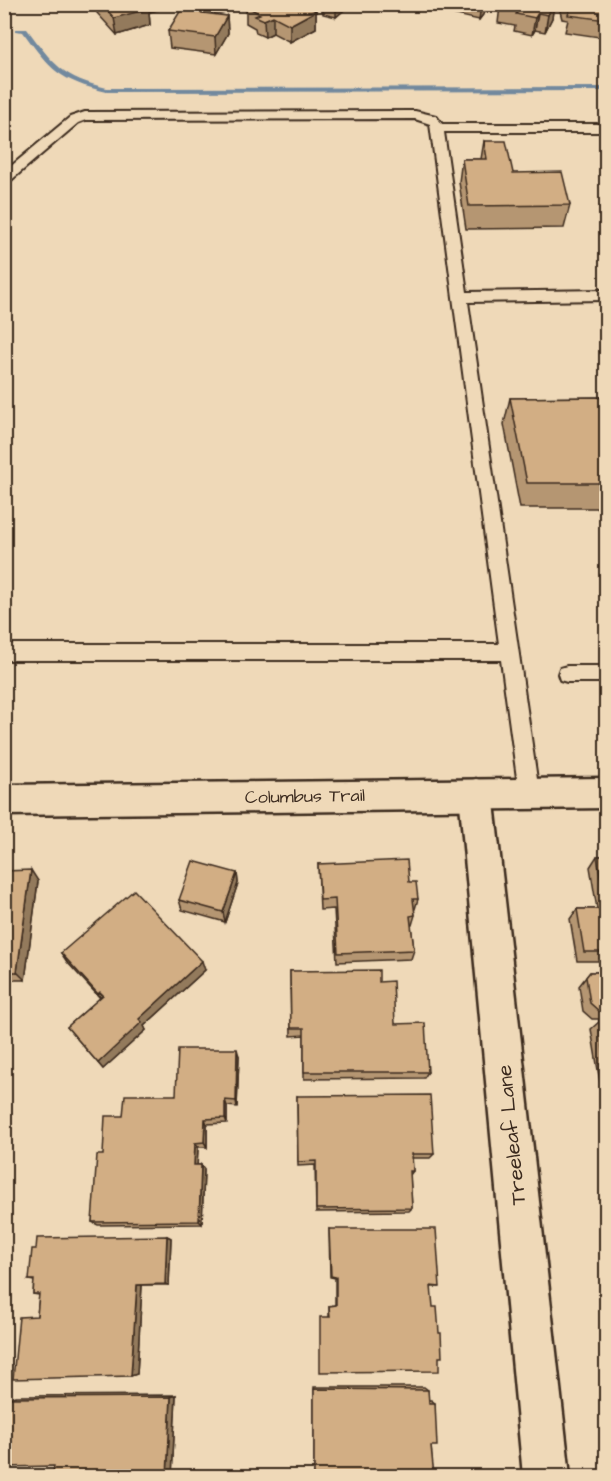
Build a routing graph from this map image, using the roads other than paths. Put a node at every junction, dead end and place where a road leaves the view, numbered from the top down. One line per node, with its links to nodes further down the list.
1 (436, 128): 2 (lane); 3 (lane); 5 (lane)
2 (606, 128)
3 (4, 179)
4 (606, 295): 5 (lane)
5 (459, 297): 7 (lane)
6 (4, 652): 7 (lane)
7 (509, 652): 10 (lane)
8 (567, 674): 9 (lane)
9 (606, 674)
10 (529, 793): 11 (street, Columbus Trail); 12 (street, Columbus Trail)
11 (606, 793)
12 (476, 794): 13 (street, Columbus Trail); 14 (street, Treeleaf Lane)
13 (4, 800)
14 (547, 1476)

